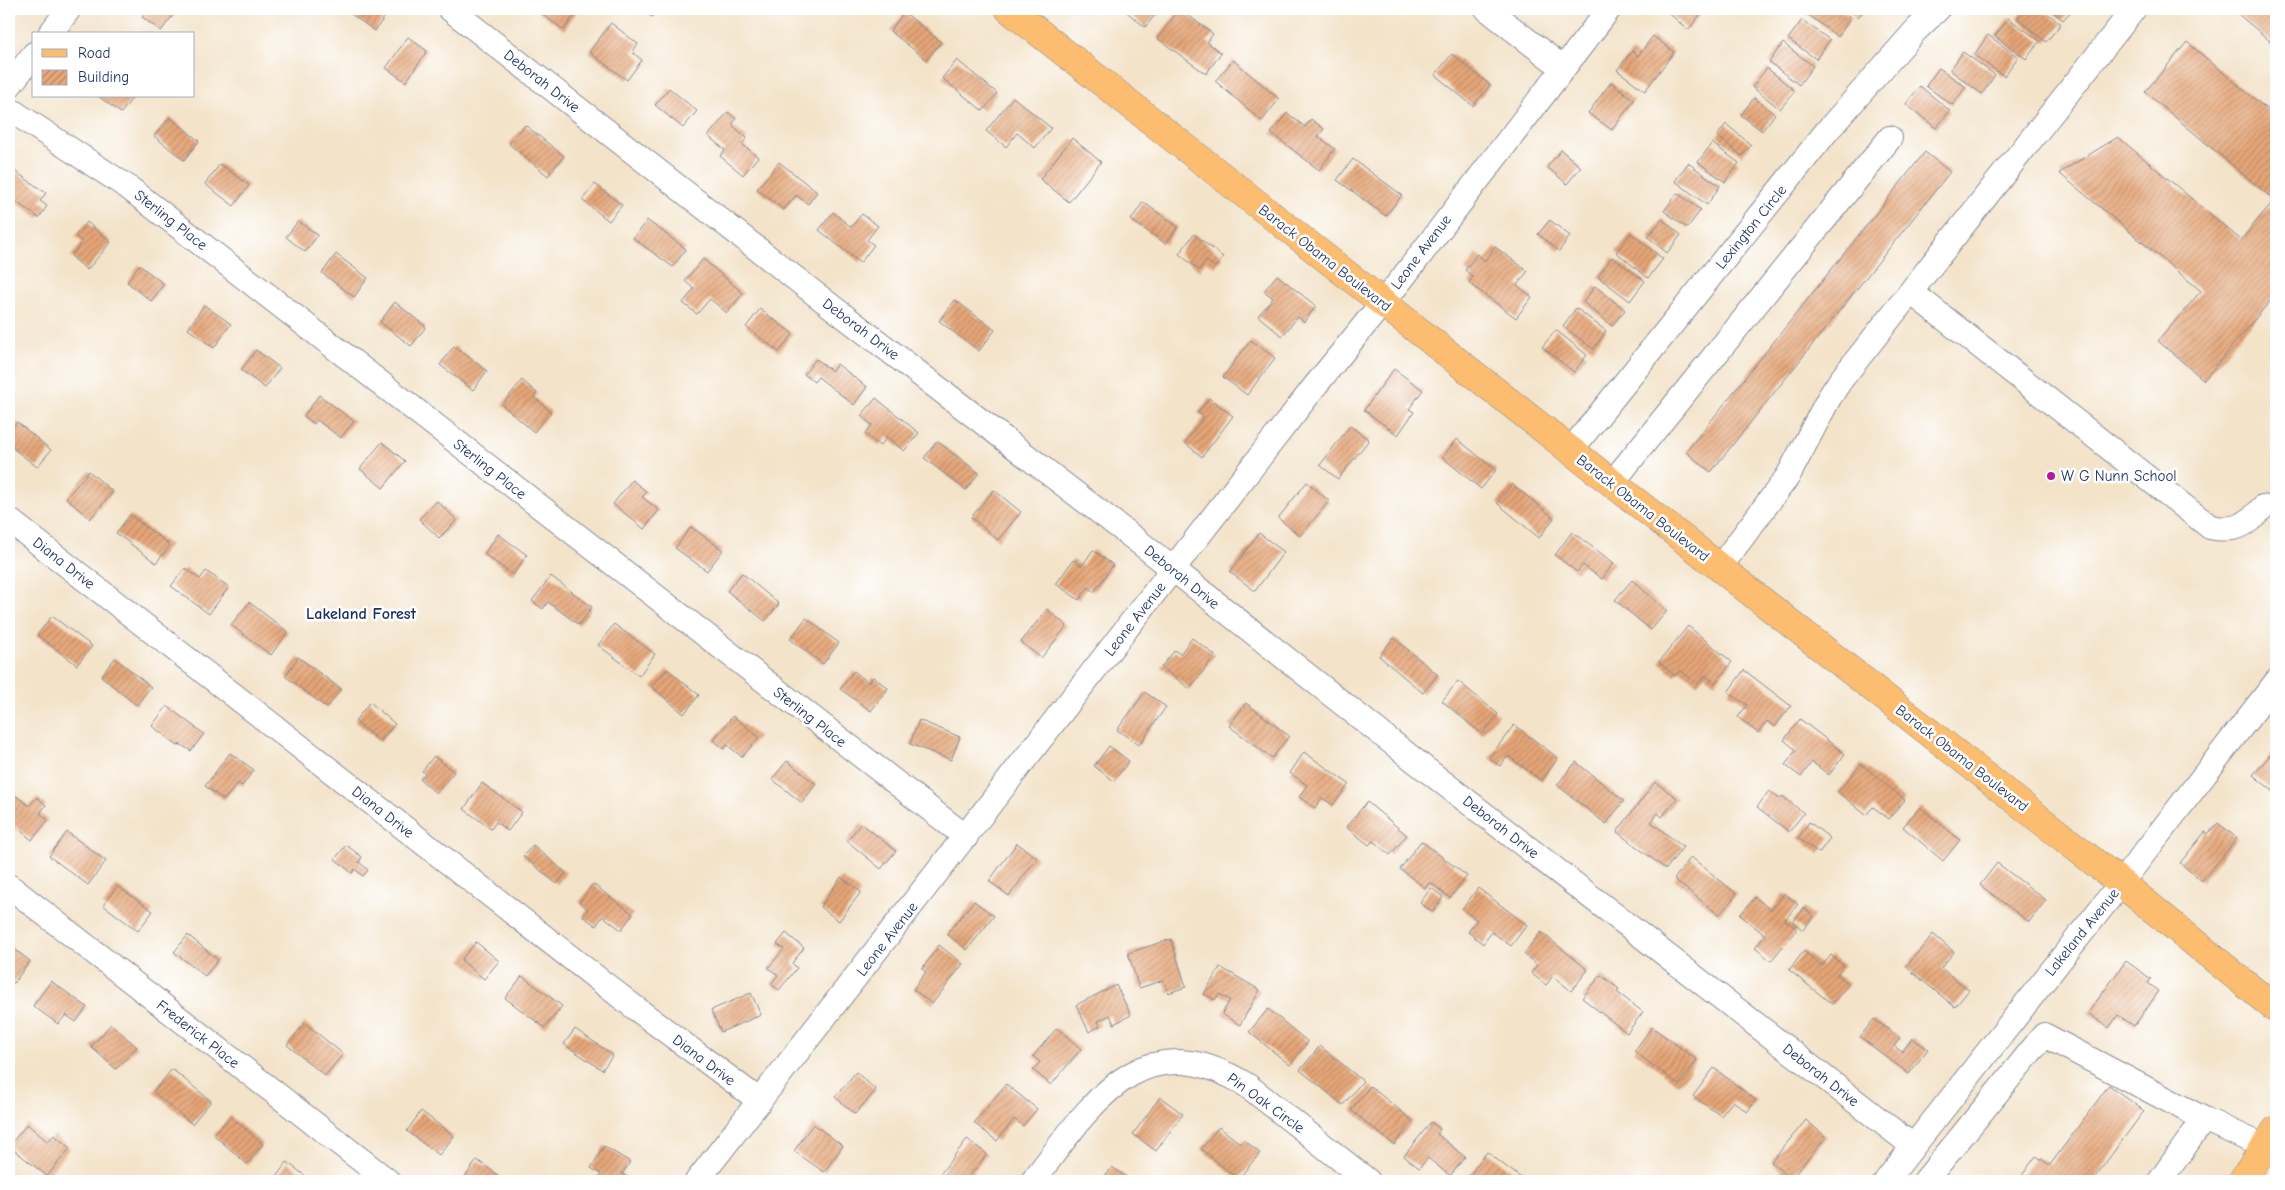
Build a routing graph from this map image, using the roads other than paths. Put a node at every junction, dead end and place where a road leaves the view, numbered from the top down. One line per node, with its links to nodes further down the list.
1 (69, 9): 8 (street)
2 (450, 9): 21 (street, Deborah Drive)
3 (1009, 9): 15 (main road, Barack Obama Boulevard)
4 (1487, 9): 10 (street)
5 (1609, 9): 10 (street, Leone Avenue)
6 (1938, 9): 16 (street, Lexington Circle)
7 (2134, 9): 14 (street)
8 (52, 32)
9 (32, 57): 11 (street)
10 (1563, 68): 15 (street, Leone Avenue)
11 (9, 86)
12 (9, 109): 23 (street, Sterling Place)
13 (1890, 138): 17 (street)
14 (1911, 292): 18 (street); 20 (street)
15 (1382, 303): 16 (main road, Barack Obama Boulevard); 21 (street, Leone Avenue)
16 (1571, 450): 17 (main road, Barack Obama Boulevard)
17 (1612, 483): 20 (main road, Barack Obama Boulevard)
18 (2263, 507)
19 (9, 520): 27 (street, Diana Drive)
20 (1720, 567): 24 (main road, Barack Obama Boulevard)
21 (1174, 570): 23 (street, Leone Avenue); 30 (street, Deborah Drive)
22 (2276, 682): 24 (street, Lakeland Avenue)
23 (966, 837): 27 (street, Leone Avenue)
24 (2121, 883): 26 (main road, Barack Obama Boulevard); 30 (street, Lakeland Avenue)
25 (9, 886): 32 (street, Frederick Place)
26 (2276, 1009)
27 (760, 1102): 33 (street, Leone Avenue)
28 (2204, 1119): 29 (street); 36 (street); 37 (street)
29 (2270, 1138): 38 (main road)
30 (1913, 1146): 35 (street, Lakeland Avenue)
31 (1360, 1179): 34 (street, Pin Oak Circle)
32 (388, 1181)
33 (697, 1181)
34 (1033, 1181)
35 (1886, 1181)
36 (1925, 1181)
37 (2160, 1181)
38 (2242, 1181)

